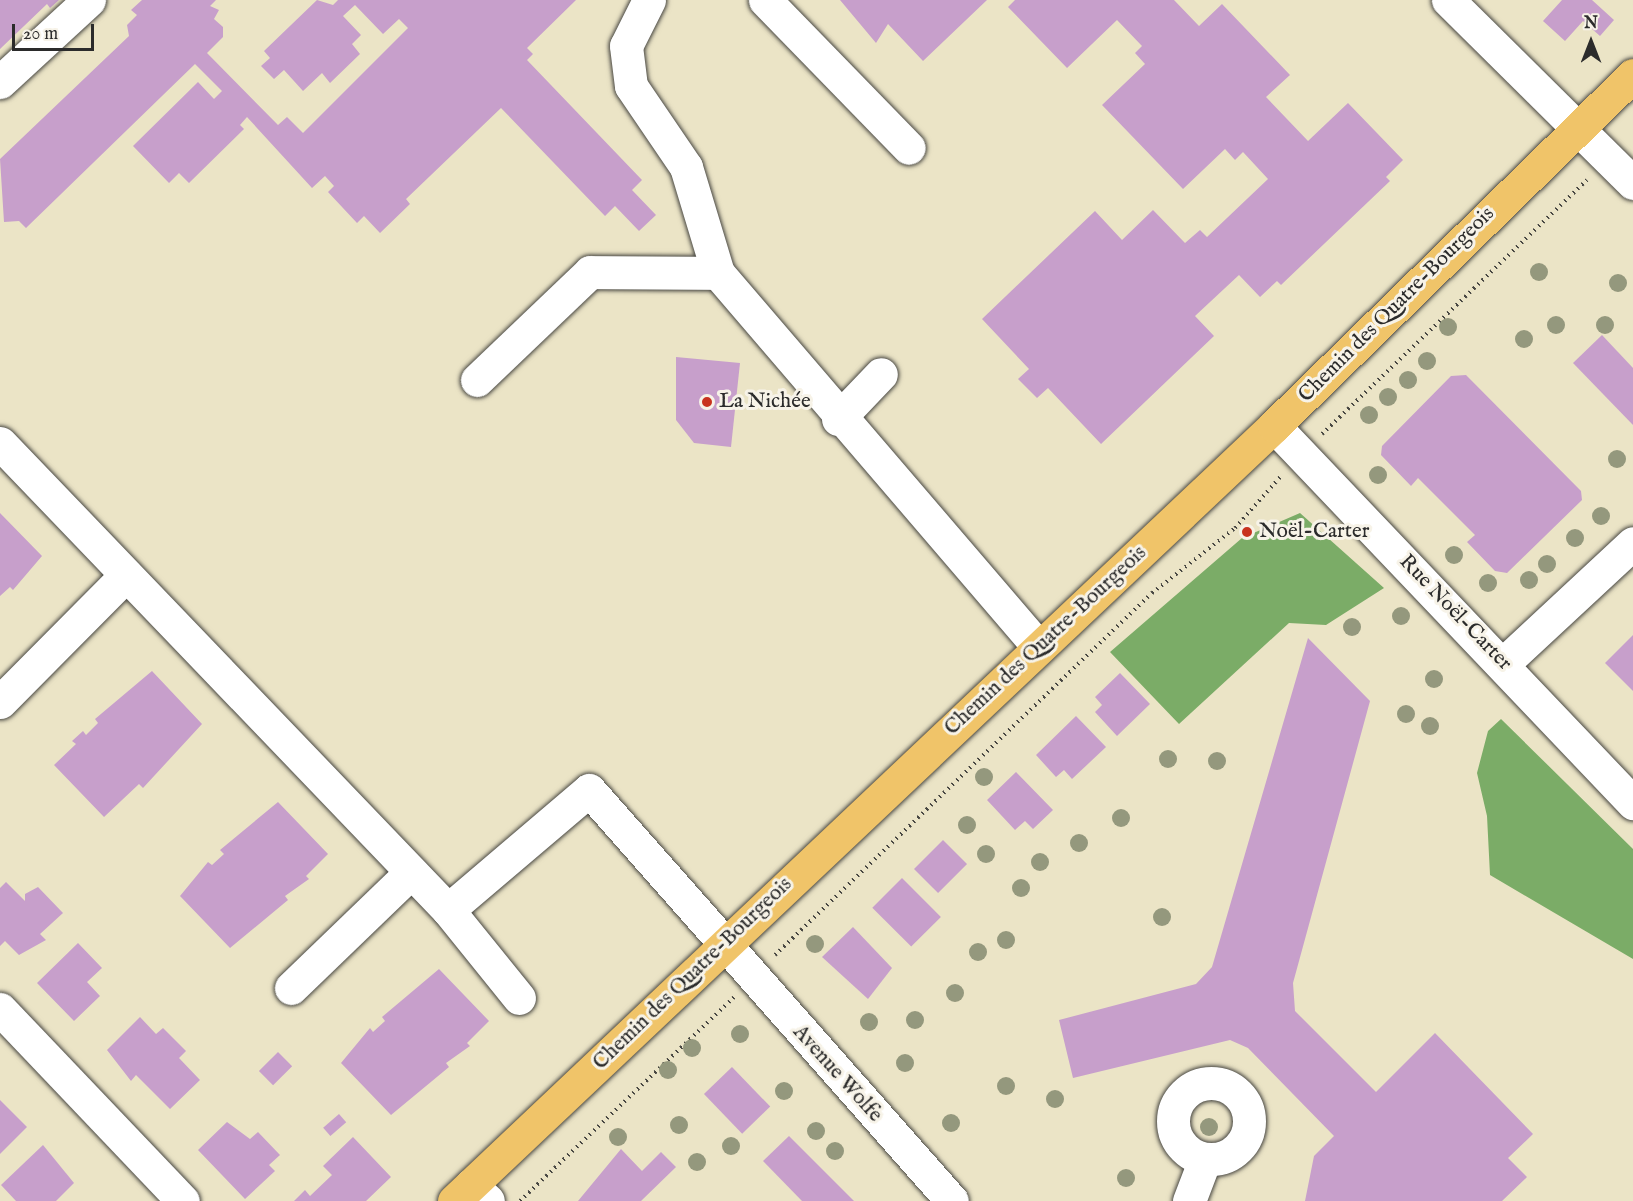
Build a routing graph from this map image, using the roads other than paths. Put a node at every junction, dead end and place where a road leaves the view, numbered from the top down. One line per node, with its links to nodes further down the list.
1 (89, 0): 6 (street)
2 (649, 0): 10 (street)
3 (765, 0): 8 (street)
4 (1448, 0): 7 (street)
5 (1633, 75): 7 (main road, Chemin des Quatre-Bourgeois)
6 (0, 82)
7 (1575, 129): 9 (street); 14 (main road, Chemin des Quatre-Bourgeois)
8 (909, 148)
9 (1633, 183)
10 (718, 273): 12 (street); 13 (street)
11 (881, 374): 13 (street)
12 (477, 380)
13 (838, 419): 18 (street)
14 (1274, 426): 18 (main road, Chemin des Quatre-Bourgeois); 19 (street, Rue Noël-Carter)
15 (0, 443): 17 (street)
16 (1633, 543): 19 (street)
17 (126, 575): 20 (street); 22 (street)
18 (1039, 647): 24 (main road, Chemin des Quatre-Bourgeois)
19 (1504, 663): 21 (street, Rue Noël-Carter)
20 (0, 702)
21 (1633, 803)
22 (411, 872): 23 (street); 25 (street)
23 (448, 910): 24 (street, Avenue Wolfe); 26 (street)
24 (724, 944): 29 (main road, Chemin des Quatre-Bourgeois); 31 (street, Avenue Wolfe)
25 (291, 988)
26 (519, 998)
27 (0, 1009): 30 (street)
28 (1205, 1159): 32 (street)
29 (471, 1196)
30 (183, 1201)
31 (952, 1201)
32 (1189, 1201)

